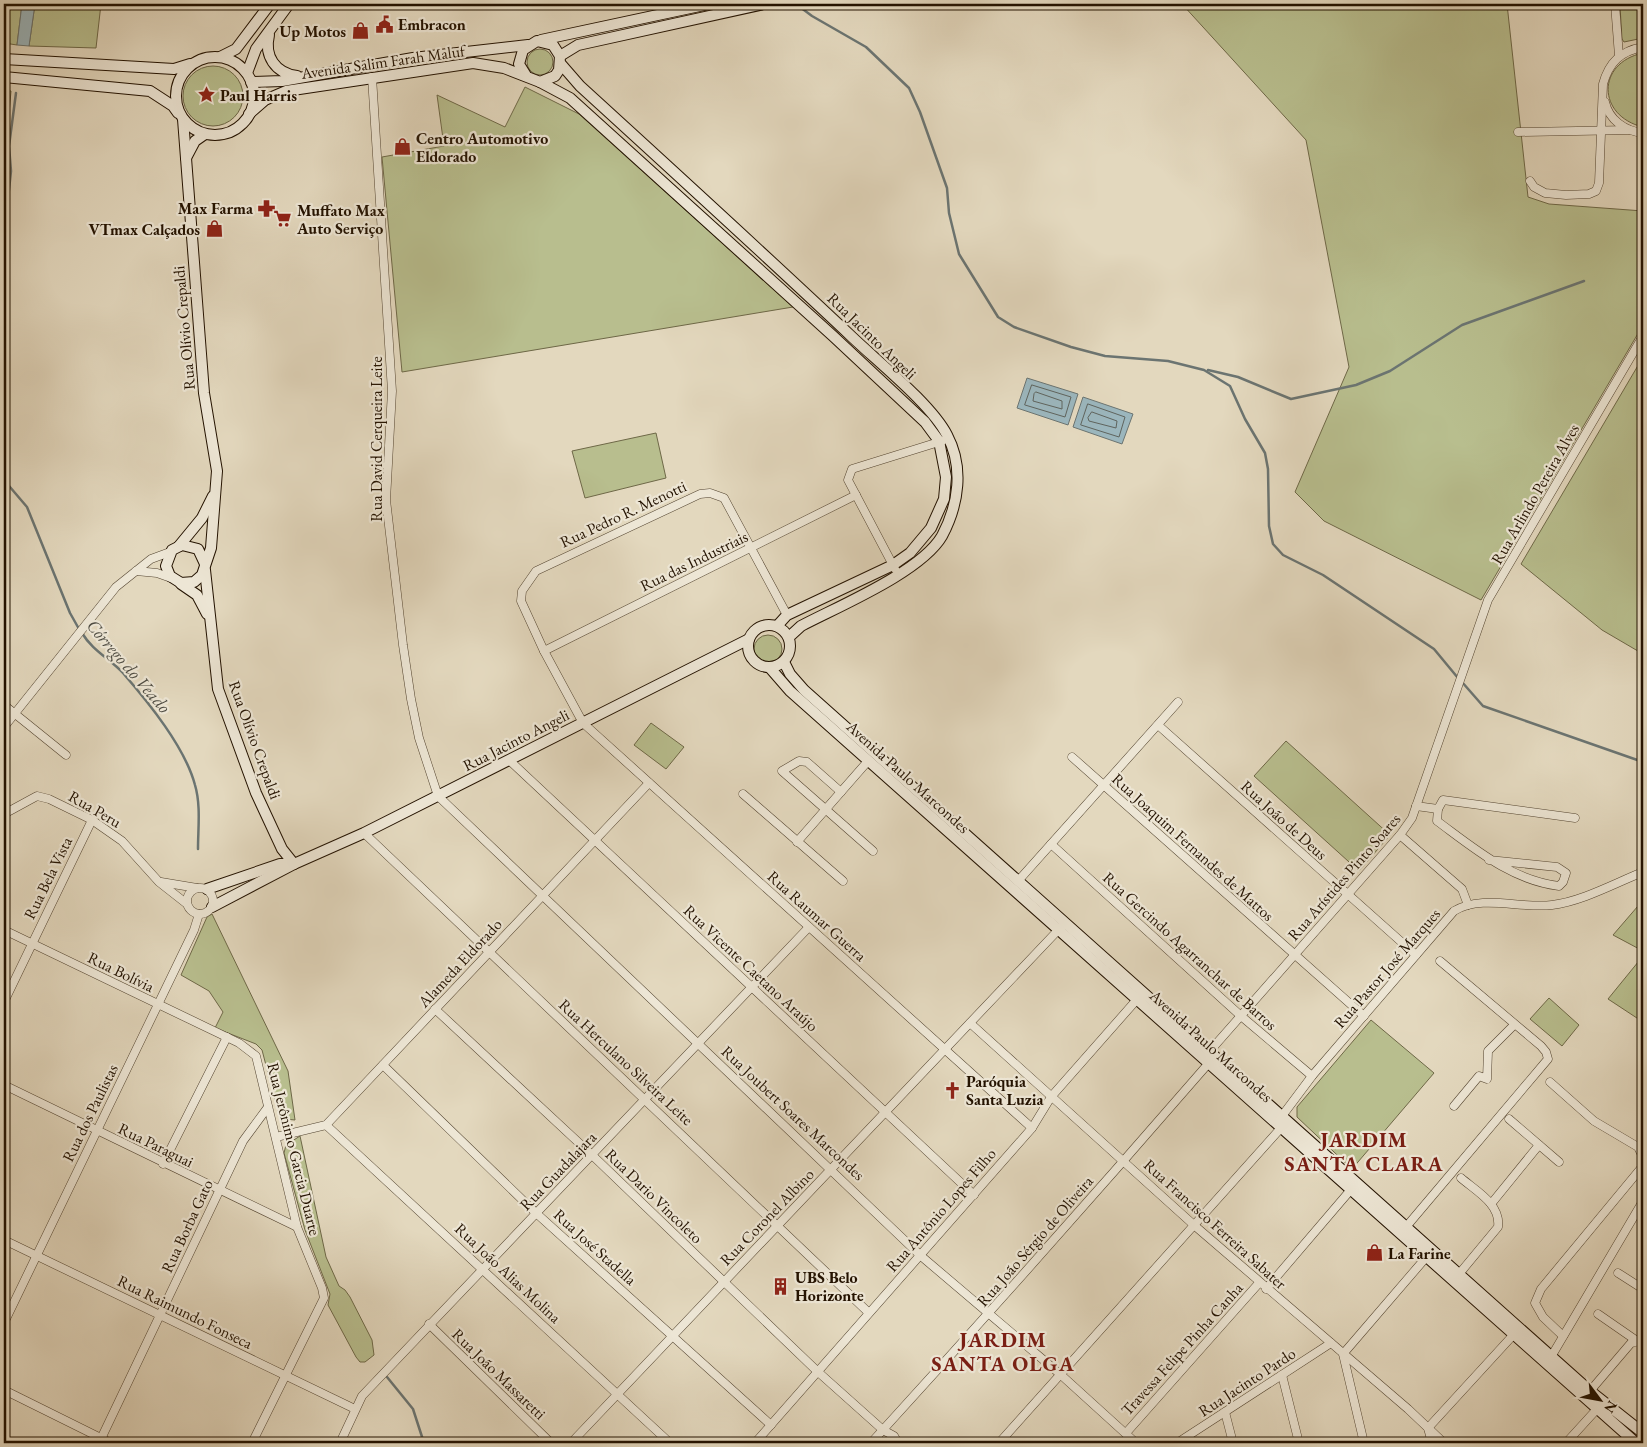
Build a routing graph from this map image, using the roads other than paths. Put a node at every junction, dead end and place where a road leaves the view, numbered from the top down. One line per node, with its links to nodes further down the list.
1 (270, 4): 10 (street)
2 (289, 4): 6 (street)
3 (709, 4): 7 (street, Avenida Salim Farah Maluf)
4 (764, 4): 12 (street)
5 (1615, 4): 9 (street)
6 (270, 30): 15 (street); 16 (street)
7 (532, 43): 12 (street); 16 (street, Avenida Salim Farah Maluf); 18 (street)
8 (1643, 47): 9 (street)
9 (1619, 56): 20 (street)
10 (220, 57): 13 (street); 15 (street)
11 (4, 59): 13 (street)
12 (560, 59): 19 (street); 30 (street, Rua Jacinto Angeli)
13 (194, 63): 22 (street)
14 (4, 77): 22 (street)
15 (249, 77): 16 (street, Avenida Salim Farah Maluf); 21 (street)
16 (303, 77)
17 (372, 77): 18 (street, Avenida Salim Farah Maluf); 21 (street, Avenida Salim Farah Maluf); 69 (street, Rua David Cerqueira Leite)
18 (526, 77): 19 (street)
19 (540, 82): 31 (street, Rua Jacinto Angeli)
20 (1603, 95): 23 (street); 24 (street)
21 (249, 114): 27 (street)
22 (182, 117): 27 (street); 28 (street, Rua Olívio Crepaldi)
23 (1603, 129): 24 (street); 25 (street); 29 (street)
24 (1629, 130): 26 (street)
25 (1518, 132)
26 (1643, 133)
27 (205, 134): 28 (street)
28 (185, 161): 36 (street, Rua Olívio Crepaldi)
29 (1530, 181)
30 (760, 249): 31 (street); 32 (street, Rua Jacinto Angeli)
31 (750, 260): 33 (street, Rua Jacinto Angeli)
32 (842, 327): 33 (street); 35 (street, Rua Jacinto Angeli)
33 (833, 336): 35 (street, Rua Jacinto Angeli)
34 (1643, 336): 54 (street, Rua Arlindo Pereira Alves)
35 (944, 440): 37 (street); 40 (street, Rua Jacinto Angeli); 44 (street, Rua Jacinto Angeli)
36 (216, 491): 39 (street, Rua Olívio Crepaldi); 41 (street, Rua Olívio Crepaldi)
37 (856, 495): 38 (street, Rua das Industriais); 40 (street)
38 (751, 548): 43 (street, Rua Pedro R. Menotti); 46 (street); 51 (street, Rua das Industriais)
39 (175, 549): 41 (street); 42 (street); 45 (street)
40 (893, 565): 44 (street); 46 (street, Rua Jacinto Angeli)
41 (205, 567): 45 (street); 47 (street, Rua Olívio Crepaldi)
42 (136, 571): 45 (street); 57 (street)
43 (536, 571): 51 (street, Rua Raumar Guerra)
44 (899, 574): 49 (street, Rua Jacinto Angeli)
45 (176, 581): 47 (street, Rua Olívio Crepaldi)
46 (787, 615): 48 (street, Rua Jacinto Angeli)
47 (210, 619): 84 (street, Rua Olívio Crepaldi)
48 (777, 626): 49 (street); 50 (street)
49 (789, 637): 52 (street)
50 (749, 639): 53 (street); 58 (street, Rua Jacinto Angeli)
51 (544, 651): 58 (street, Rua Raumar Guerra)
52 (784, 662): 53 (street); 70 (street, Avenida Paulo Marcondes)
53 (770, 668): 64 (street, Avenida Paulo Marcondes)
54 (1456, 694): 71 (street, Rua Arístides Pinto Soares)
55 (1178, 702): 59 (street)
56 (4, 705): 57 (street)
57 (14, 714): 60 (street); 61 (street)
58 (583, 723): 63 (street, Rua Jacinto Angeli); 65 (street, Rua Raumar Guerra)
59 (1158, 725): 66 (street); 90 (street, Rua João de Deus)
60 (4, 727)
61 (66, 755)
62 (1072, 757): 66 (street, Rua Joaquim Fernandes de Mattos)
63 (509, 760): 69 (street, Rua Jacinto Angeli); 79 (street, Rua Vicente Caetano Araújo)
64 (868, 761): 67 (street); 70 (street, Avenida Paulo Marcondes)
65 (649, 783): 79 (street, Alameda Eldorado); 97 (street, Rua Raumar Guerra)
66 (1104, 786): 81 (street); 103 (street, Rua Joaquim Fernandes de Mattos)
67 (841, 792): 72 (street); 72 (street)
68 (743, 794): 80 (street)
69 (438, 796): 77 (street, Rua Jacinto Angeli); 91 (street, Rua Joubert Soares Marcondes)
70 (923, 803): 86 (street, Avenida Paulo Marcondes); 99 (street, Avenida Paulo Marcondes)
71 (1416, 806): 73 (street); 78 (street, Rua Arístides Pinto Soares)
72 (825, 809): 80 (street); 82 (street)
73 (1438, 809): 75 (street); 83 (street)
74 (4, 814): 76 (street, Rua Peru)
75 (1575, 818)
76 (92, 820): 88 (street, Rua Peru); 100 (street, Rua Bela Vista)
77 (364, 833): 84 (street, Rua Jacinto Angeli); 101 (street, Rua Herculano Silveira Leite)
78 (1400, 835): 90 (street, Rua Arístides Pinto Soares); 93 (street)
79 (595, 840): 91 (street, Alameda Eldorado); 105 (street, Rua Vicente Caetano Araújo)
80 (798, 842): 87 (street)
81 (1051, 844): 86 (street); 110 (street, Rua Gercindo Agarranchar de Barros)
82 (873, 850)
83 (1489, 860): 83 (street)
84 (294, 864): 89 (street, Rua Jacinto Angeli); 94 (street, Rua Jacinto Angeli)
85 (1643, 872): 93 (street)
86 (1018, 880): 96 (street, Avenida Paulo Marcondes)
87 (843, 881)
88 (159, 882): 89 (street); 92 (street, Rua Peru)
89 (202, 888): 92 (street); 94 (street)
90 (1346, 895): 102 (street, Rua João de Deus); 103 (street, Rua Arístides Pinto Soares)
91 (542, 896): 101 (street, Alameda Eldorado); 115 (street, Rua Joubert Soares Marcondes)
92 (188, 904): 95 (street)
93 (1468, 905): 102 (street, Rua Pastor José Marques)
94 (212, 907): 95 (street)
95 (199, 914): 108 (street, Rua dos Paulistas)
96 (1065, 923): 99 (street, Rua Coronel Albino); 106 (street, Avenida Paulo Marcondes)
97 (808, 927): 105 (street, Rua Guadalajara); 116 (street, Rua Raumar Guerra)
98 (4, 930): 100 (street, Rua Bolívia)
99 (1057, 931): 106 (street, Avenida Paulo Marcondes); 112 (street, Rua Coronel Albino)
100 (31, 944): 107 (street, Rua Bela Vista); 108 (street, Rua Bolívia)
101 (489, 952): 109 (street, Alameda Eldorado); 124 (street, Rua Herculano Silveira Leite)
102 (1416, 954): 111 (street, Rua Pastor José Marques)
103 (1294, 956): 110 (street, Rua Arístides Pinto Soares); 111 (street, Rua Joaquim Fernandes de Mattos)
104 (1440, 961): 113 (street)
105 (752, 987): 115 (street, Rua Guadalajara); 127 (street, Rua Vicente Caetano Araújo)
106 (1140, 996): 117 (street, Avenida Paulo Marcondes); 118 (street, Avenida Paulo Marcondes); 123 (street, Rua Antônio Lopes Filho)
107 (4, 1002)
108 (157, 1005): 114 (street, Rua Bolívia); 133 (street, Rua dos Paulistas)
109 (435, 1009): 119 (street, Alameda Eldorado); 136 (street, Rua Dario Vincoleto)
110 (1241, 1016): 117 (street, Rua Arístides Pinto Soares); 120 (street, Rua Gercindo Agarranchar de Barros)
111 (1364, 1016): 120 (street, Rua Pastor José Marques)
112 (970, 1023): 116 (street, Rua Coronel Albino); 123 (street, Rua Francisco Ferreira Sabater)
113 (1514, 1025): 125 (street); 152 (street)
114 (227, 1037): 126 (street, Rua Jerônimo Garcia Duarte); 140 (street)
115 (698, 1043): 124 (street, Rua Guadalajara); 141 (street, Rua Joubert Soares Marcondes)
116 (944, 1050): 127 (street, Rua Coronel Albino); 131 (street, Rua Raumar Guerra)
117 (1209, 1052): 118 (street); 128 (street, Avenida Paulo Marcondes)
118 (1208, 1064): 132 (street, Avenida Paulo Marcondes); 138 (street, Rua João Sérgio de Oliveira)
119 (383, 1065): 130 (street, Alameda Eldorado); 148 (street, Rua José Stadella)
120 (1312, 1076): 128 (street, Rua Pastor José Marques)
121 (1550, 1082): 137 (street)
122 (4, 1085): 133 (street, Rua Paraguai)
123 (1051, 1097): 131 (street, Rua Antônio Lopes Filho); 138 (street, Rua Francisco Ferreira Sabater)
124 (645, 1100): 136 (street, Rua Guadalajara); 149 (street, Rua Herculano Silveira Leite)
125 (1454, 1106)
126 (268, 1107): 134 (street, Rua Jerônimo Garcia Duarte); 144 (street, Rua Borba Gato)
127 (884, 1113): 141 (street, Rua Coronel Albino); 145 (street, Rua Vicente Caetano Araújo)
128 (1282, 1116): 132 (street, Rua Pastor José Marques); 143 (street, Avenida Paulo Marcondes)
129 (1509, 1119): 135 (street)
130 (326, 1125): 134 (street); 157 (street, Rua João Alias Molina)
131 (1032, 1128): 145 (street, Rua Antônio Lopes Filho)
132 (1280, 1129): 143 (street, Avenida Paulo Marcondes); 150 (street)
133 (97, 1131): 140 (street, Rua Paraguai); 155 (street, Rua dos Paulistas)
134 (276, 1138): 151 (street, Rua Jerônimo Garcia Duarte)
135 (1539, 1145): 139 (street); 147 (street)
136 (592, 1155): 148 (street, Rua Guadalajara); 160 (street, Rua Dario Vincoleto)
137 (1643, 1157): 171 (street)
138 (1124, 1161): 150 (street, Rua Francisco Ferreira Sabater); 164 (street, Rua João Sérgio de Oliveira)
139 (1559, 1162)
140 (163, 1164): 144 (street, Rua Paraguai)
141 (832, 1168): 149 (street, Rua Coronel Albino); 156 (street, Rua Joubert Soares Marcondes)
142 (1461, 1178): 147 (street)
143 (1354, 1187): 152 (street, Avenida Paulo Marcondes); 154 (street, Avenida Paulo Marcondes); 161 (street, Travessa Felipe Pinha Canha)
144 (218, 1190): 151 (street, Rua Paraguai); 166 (street, Rua Borba Gato)
145 (974, 1195): 156 (street, Rua Antônio Lopes Filho)
146 (1643, 1200): 171 (street)
147 (1491, 1204): 159 (street)
148 (536, 1213): 157 (street, Rua Guadalajara); 170 (street, Rua José Stadella)
149 (778, 1226): 160 (street, Rua Coronel Albino); 163 (street, Rua Herculano Silveira Leite)
150 (1195, 1226): 161 (street, Rua Francisco Ferreira Sabater); 177 (street)
151 (297, 1227): 179 (street, Rua Jerônimo Garcia Duarte)
152 (1406, 1227): 154 (street, Avenida Paulo Marcondes)
153 (4, 1240): 155 (street, Rua Raimundo Fonseca)
154 (1429, 1254): 159 (street, Avenida Paulo Marcondes); 169 (street, Avenida Paulo Marcondes); 174 (street)
155 (36, 1256): 166 (street, Rua Raimundo Fonseca); 167 (street, Rua dos Paulistas)
156 (921, 1256): 163 (street, Rua Antônio Lopes Filho); 164 (street, Rua Joubert Soares Marcondes)
157 (483, 1268): 168 (street, Rua Guadalajara); 182 (street, Rua João Alias Molina)
158 (1618, 1273): 162 (street)
159 (1458, 1274): 169 (street, Avenida Paulo Marcondes)
160 (724, 1282): 170 (street, Rua Coronel Albino); 176 (street, Rua Dario Vincoleto)
161 (1263, 1286): 173 (street, Rua Francisco Ferreira Sabater); 189 (street, Travessa Felipe Pinha Canha)
162 (1643, 1289)
163 (868, 1312): 176 (street, Rua Antônio Lopes Filho)
164 (989, 1314): 177 (street, Rua Joubert Soares Marcondes); 188 (street, Rua João Sérgio de Oliveira)
165 (1598, 1314): 172 (street)
166 (160, 1315): 179 (street, Rua Raimundo Fonseca); 191 (street, Rua Borba Gato)
167 (4, 1323)
168 (429, 1324): 183 (street, Rua Guadalajara); 195 (street, Rua João Massaretti)
169 (1516, 1331): 175 (street, Avenida Paulo Marcondes); 184 (street, Avenida Paulo Marcondes); 187 (street)
170 (673, 1336): 182 (street, Rua Coronel Albino); 186 (street, Rua José Stadella)
171 (1563, 1336): 175 (street)
172 (1640, 1341): 181 (street)
173 (1331, 1343): 174 (street, Rua Francisco Ferreira Sabater); 178 (street, Rua Jacinto Pardo)
174 (1343, 1354): 187 (street, Rua Francisco Ferreira Sabater); 206 (street)
175 (1551, 1357): 181 (street, Avenida Paulo Marcondes)
176 (818, 1371): 186 (street, Rua Antônio Lopes Filho); 188 (street, Rua Dario Vincoleto)
177 (1060, 1374): 189 (street, Rua Joubert Soares Marcondes); 201 (street)
178 (1282, 1375): 185 (street, Rua Jacinto Pardo); 205 (street)
179 (285, 1376): 183 (street, Rua Raimundo Fonseca); 193 (street, Rua Jerônimo Garcia Duarte)
180 (4, 1390): 191 (street)
181 (1590, 1391): 190 (street, Avenida Paulo Marcondes)
182 (616, 1396): 196 (street, Rua Coronel Albino); 197 (street, Rua João Alias Molina)
183 (355, 1409): 194 (street, Rua Guadalajara)
184 (1597, 1409): 209 (street); 210 (street, Avenida Paulo Marcondes)
185 (1225, 1412): 203 (street, Rua Jacinto Pardo); 204 (street)
186 (771, 1425): 198 (street, Rua Antônio Lopes Filho)
187 (1428, 1428): 207 (street); 208 (street, Rua Francisco Ferreira Sabater)
188 (883, 1430): 199 (street, Rua João Sérgio de Oliveira); 200 (street, Rua Dario Vincoleto)
189 (1126, 1433): 202 (street, Rua Joubert Soares Marcondes)
190 (1643, 1433)
191 (101, 1441): 192 (street)
192 (111, 1443)
193 (252, 1443)
194 (340, 1443)
195 (551, 1443)
196 (571, 1443)
197 (670, 1443)
198 (755, 1443)
199 (871, 1443)
200 (898, 1443)
201 (999, 1443)
202 (1136, 1443)
203 (1177, 1443)
204 (1233, 1443)
205 (1299, 1443)
206 (1364, 1443)
207 (1432, 1443)
208 (1444, 1443)
209 (1566, 1443)
210 (1636, 1443)

